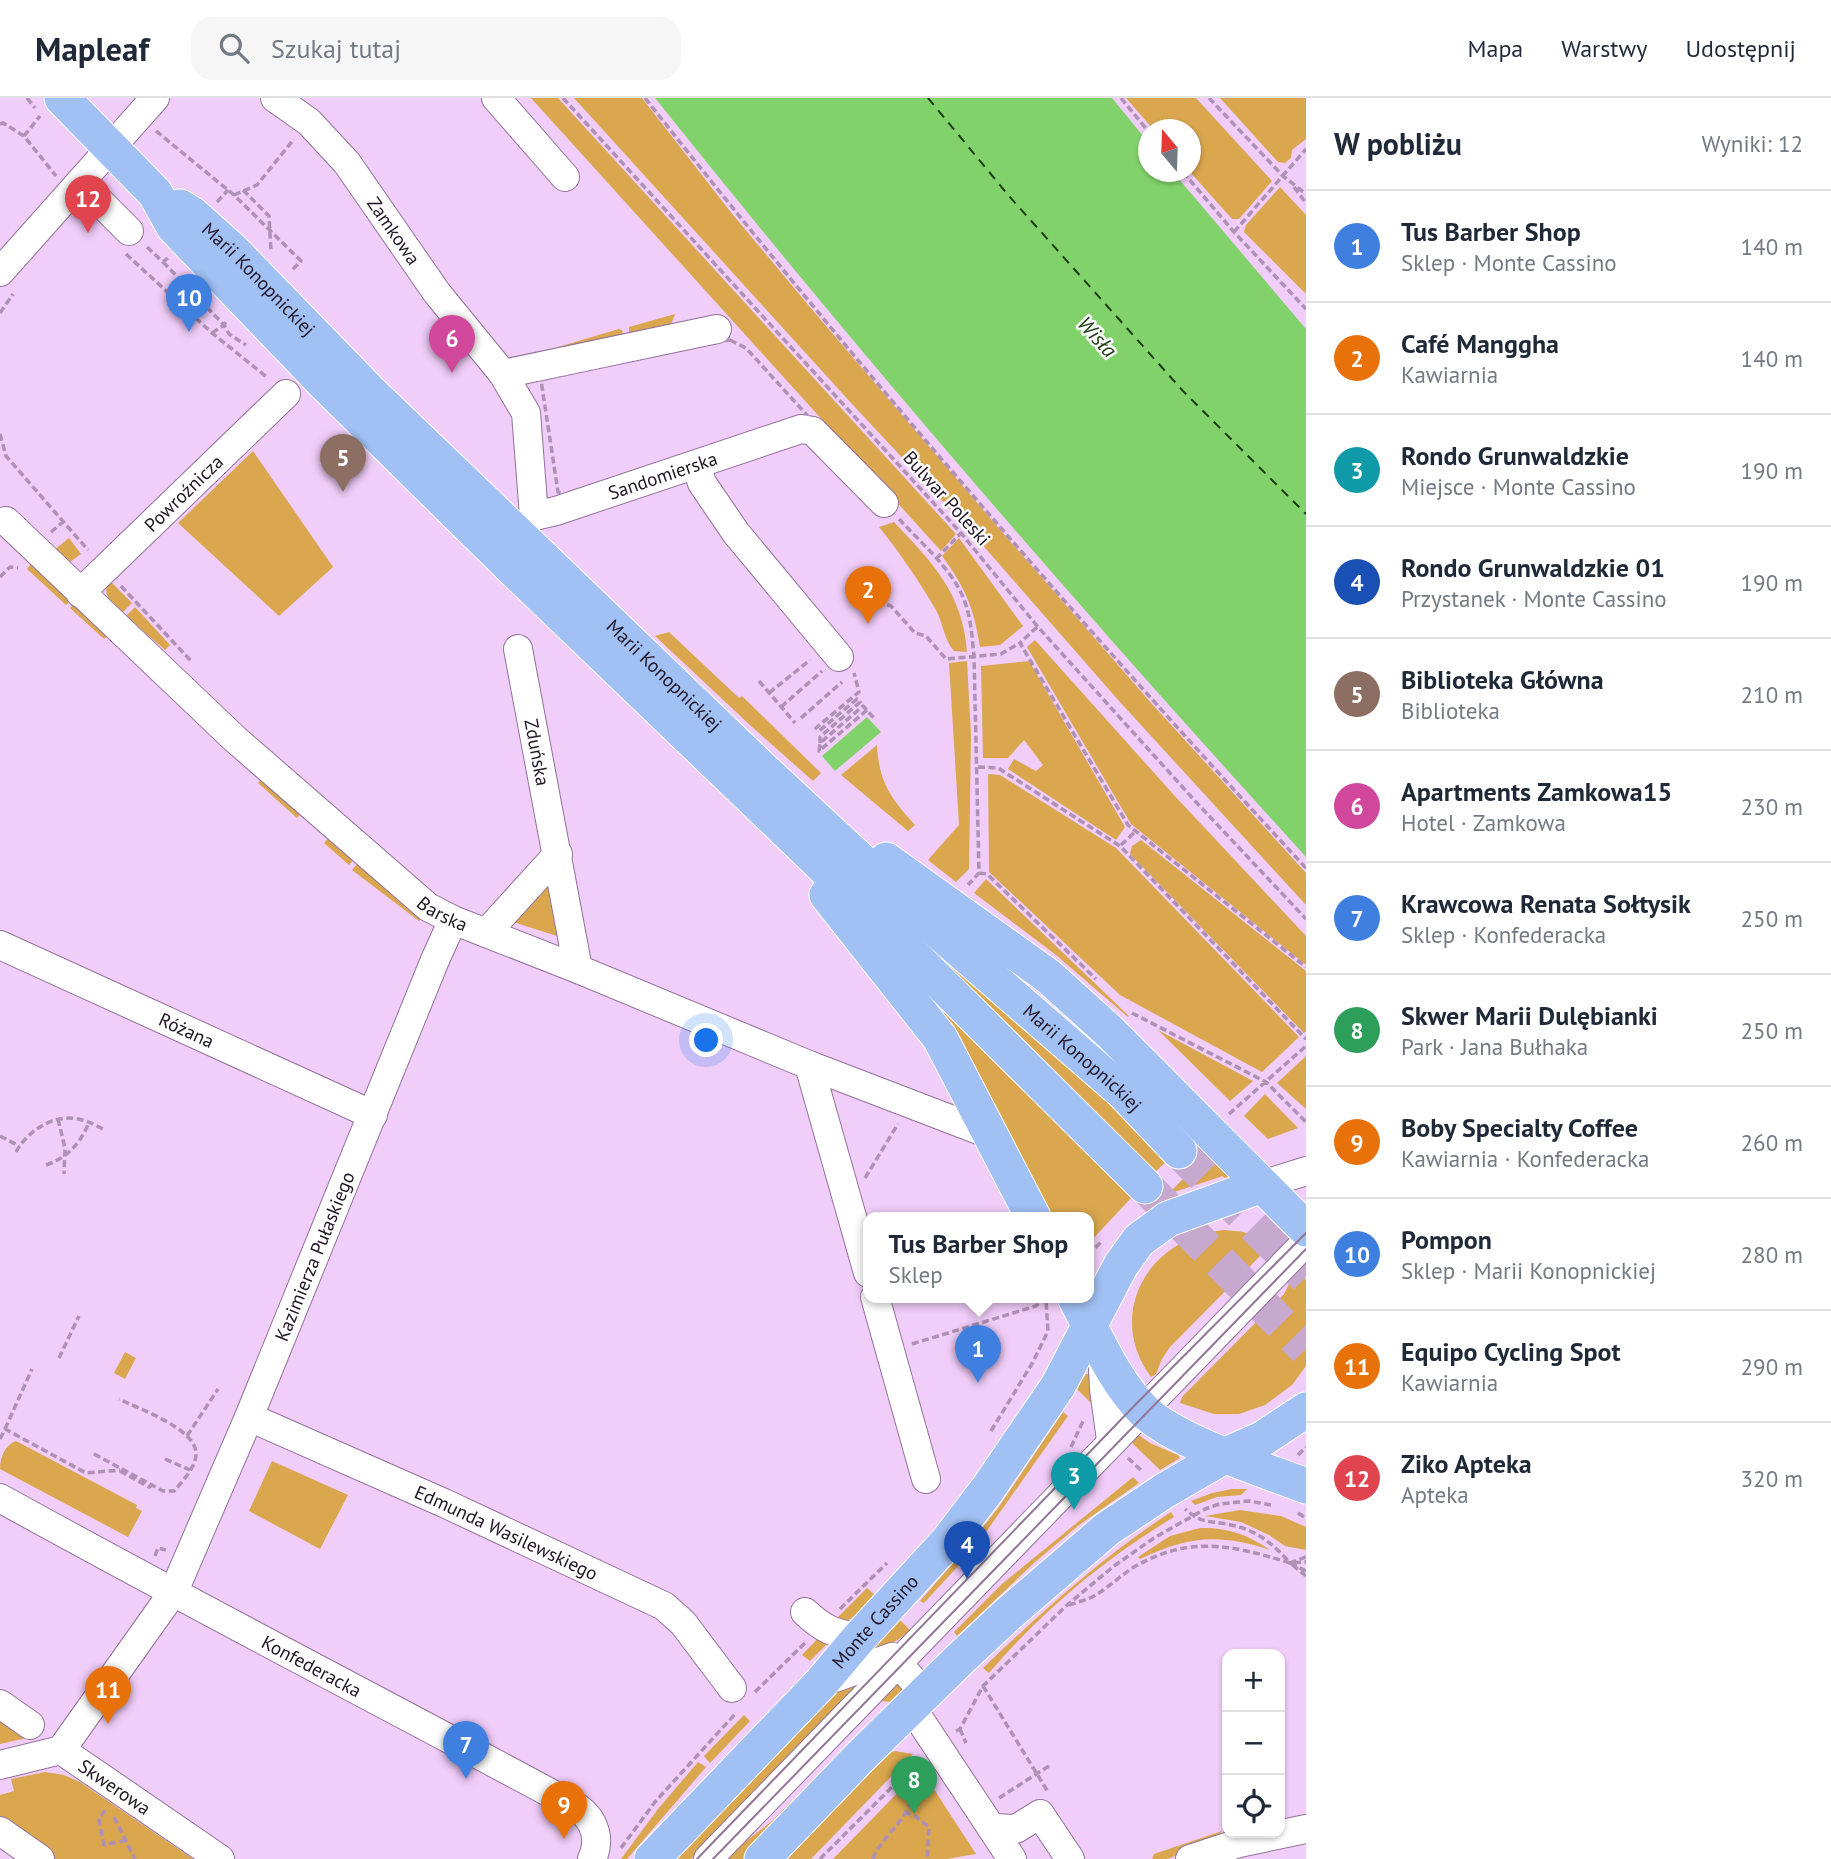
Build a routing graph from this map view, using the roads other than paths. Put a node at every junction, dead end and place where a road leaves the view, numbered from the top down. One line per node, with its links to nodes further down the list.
1 (275, 98): 12 (street, Zamkowa)
2 (496, 98): 6 (street)
3 (52, 106): 5 (main road, Marii Konopnickiej)
4 (151, 111): 5 (street)
5 (110, 148): 7 (street); 8 (main road, Marii Konopnickiej)
6 (565, 177)
7 (69, 181): 9 (street); 10 (street)
8 (155, 193): 17 (main road, Marii Konopnickiej); 21 (main road, Marii Konopnickiej)
9 (127, 242)
10 (0, 272)
11 (717, 329): 12 (street)
12 (503, 374): 17 (street, Zamkowa)
13 (286, 394): 18 (street, Powroźnicza)
14 (696, 465): 15 (street, Sandomierska); 17 (street, Sandomierska); 20 (street)
15 (884, 503)
16 (2, 523): 18 (street, Barska)
17 (525, 525): 21 (main road, Marii Konopnickiej)
18 (80, 593): 23 (street, Barska)
19 (519, 649): 22 (street, Zduńska)
20 (835, 667)
21 (777, 801): 29 (main road); 30 (main road, Marii Konopnickiej); 32 (main road); 33 (main road, Marii Konopnickiej)
22 (558, 854): 24 (street); 26 (street, Zduńska)
23 (453, 920): 24 (street, Barska); 28 (street, Kazimierza Pułaskiego)
24 (486, 933): 26 (street, Barska)
25 (0, 945): 28 (street, Różana)
26 (578, 969): 27 (street, Barska)
27 (809, 1065): 29 (street, Barska); 37 (street)
28 (373, 1115): 42 (street, Kazimierza Pułaskiego)
29 (989, 1134): 34 (main road)
30 (1179, 1151)
31 (1306, 1171): 32 (street)
32 (1262, 1185): 35 (main road); 39 (main road, Monte Cassino)
33 (1145, 1186)
34 (1030, 1212)
35 (1306, 1229)
36 (1306, 1242): 40 (street)
37 (863, 1255)
38 (877, 1303): 45 (street)
39 (1089, 1324): 40 (main road); 43 (street); 50 (main road, Monte Cassino)
40 (1142, 1409): 43 (street); 44 (main road)
41 (1306, 1409): 44 (main road)
42 (249, 1417): 48 (street, Kazimierza Pułaskiego); 53 (street, Edmunda Wasilewskiego)
43 (1118, 1447): 51 (street)
44 (1226, 1455): 47 (main road); 55 (main road)
45 (926, 1479)
46 (0, 1498): 48 (street, Konfederacka)
47 (1305, 1509)
48 (174, 1591): 58 (street, Kazimierza Pułaskiego); 63 (street, Konfederacka)
49 (805, 1612): 50 (street)
50 (859, 1638): 52 (main road, Monte Cassino)
51 (898, 1663): 52 (street); 55 (street); 56 (street)
52 (821, 1683): 66 (main road, Monte Cassino)
53 (732, 1688)
54 (0, 1704): 57 (street)
55 (912, 1708): 56 (street); 60 (street); 68 (main road)
56 (843, 1721): 67 (street)
57 (30, 1725)
58 (61, 1750): 59 (street, Skwerowa); 65 (street, Skwerowa)
59 (0, 1765)
60 (992, 1828): 69 (street); 70 (street)
61 (1306, 1829): 71 (street)
62 (0, 1831): 64 (street)
63 (593, 1856)
64 (40, 1859)
65 (220, 1859)
66 (652, 1859)
67 (708, 1859)
68 (762, 1859)
69 (1012, 1859)
70 (1070, 1859)
71 (1190, 1859)

